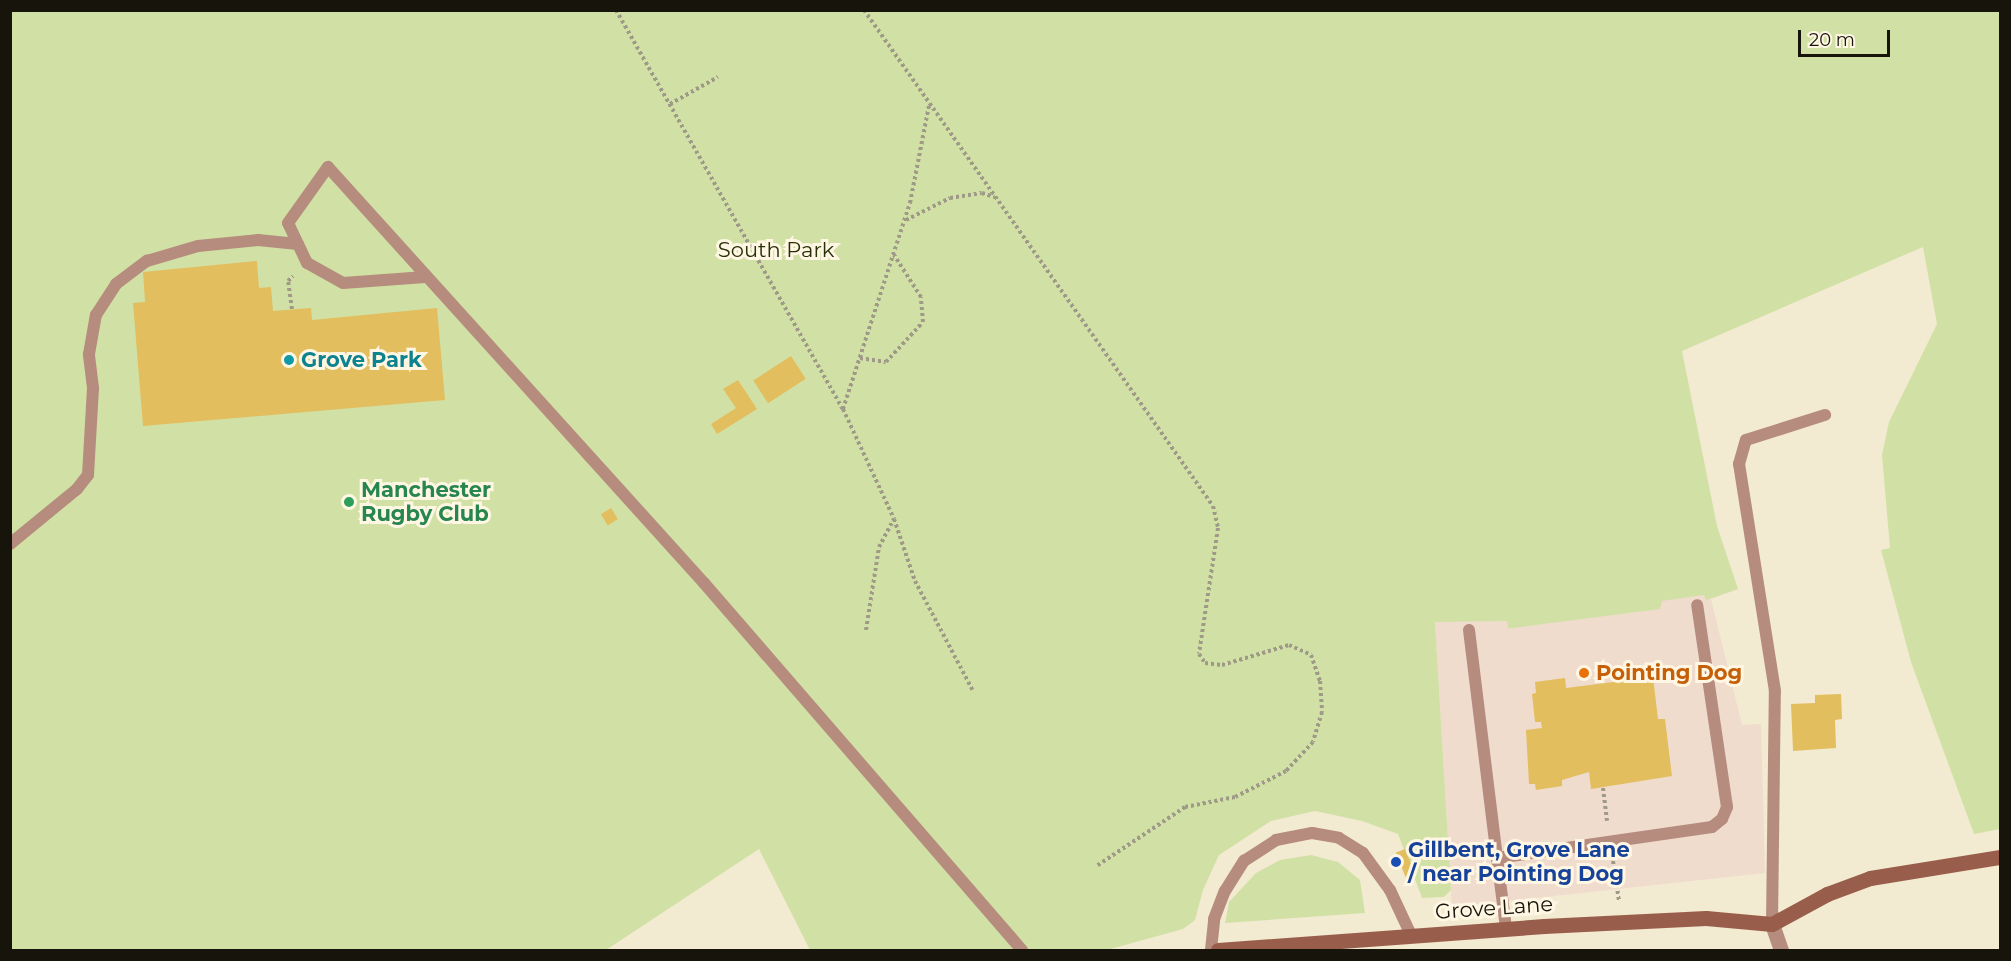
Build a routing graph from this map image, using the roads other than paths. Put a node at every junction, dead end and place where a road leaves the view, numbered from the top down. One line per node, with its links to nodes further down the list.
1 (298, 244): 2 (lane); 2 (lane); 4 (lane)
2 (425, 277): 12 (lane)
3 (1825, 415): 9 (lane)
4 (10, 544)
5 (1697, 605): 8 (lane)
6 (1469, 630): 8 (lane)
7 (2001, 857): 9 (main road)
8 (1497, 858): 10 (lane)
9 (1772, 924): 10 (main road, Grove Lane); 15 (street)
10 (1506, 928): 11 (main road, Grove Lane)
11 (1411, 935): 13 (lane); 14 (main road, Grove Lane)
12 (1022, 951)
13 (1211, 951)
14 (1218, 951)
15 (1781, 951)

